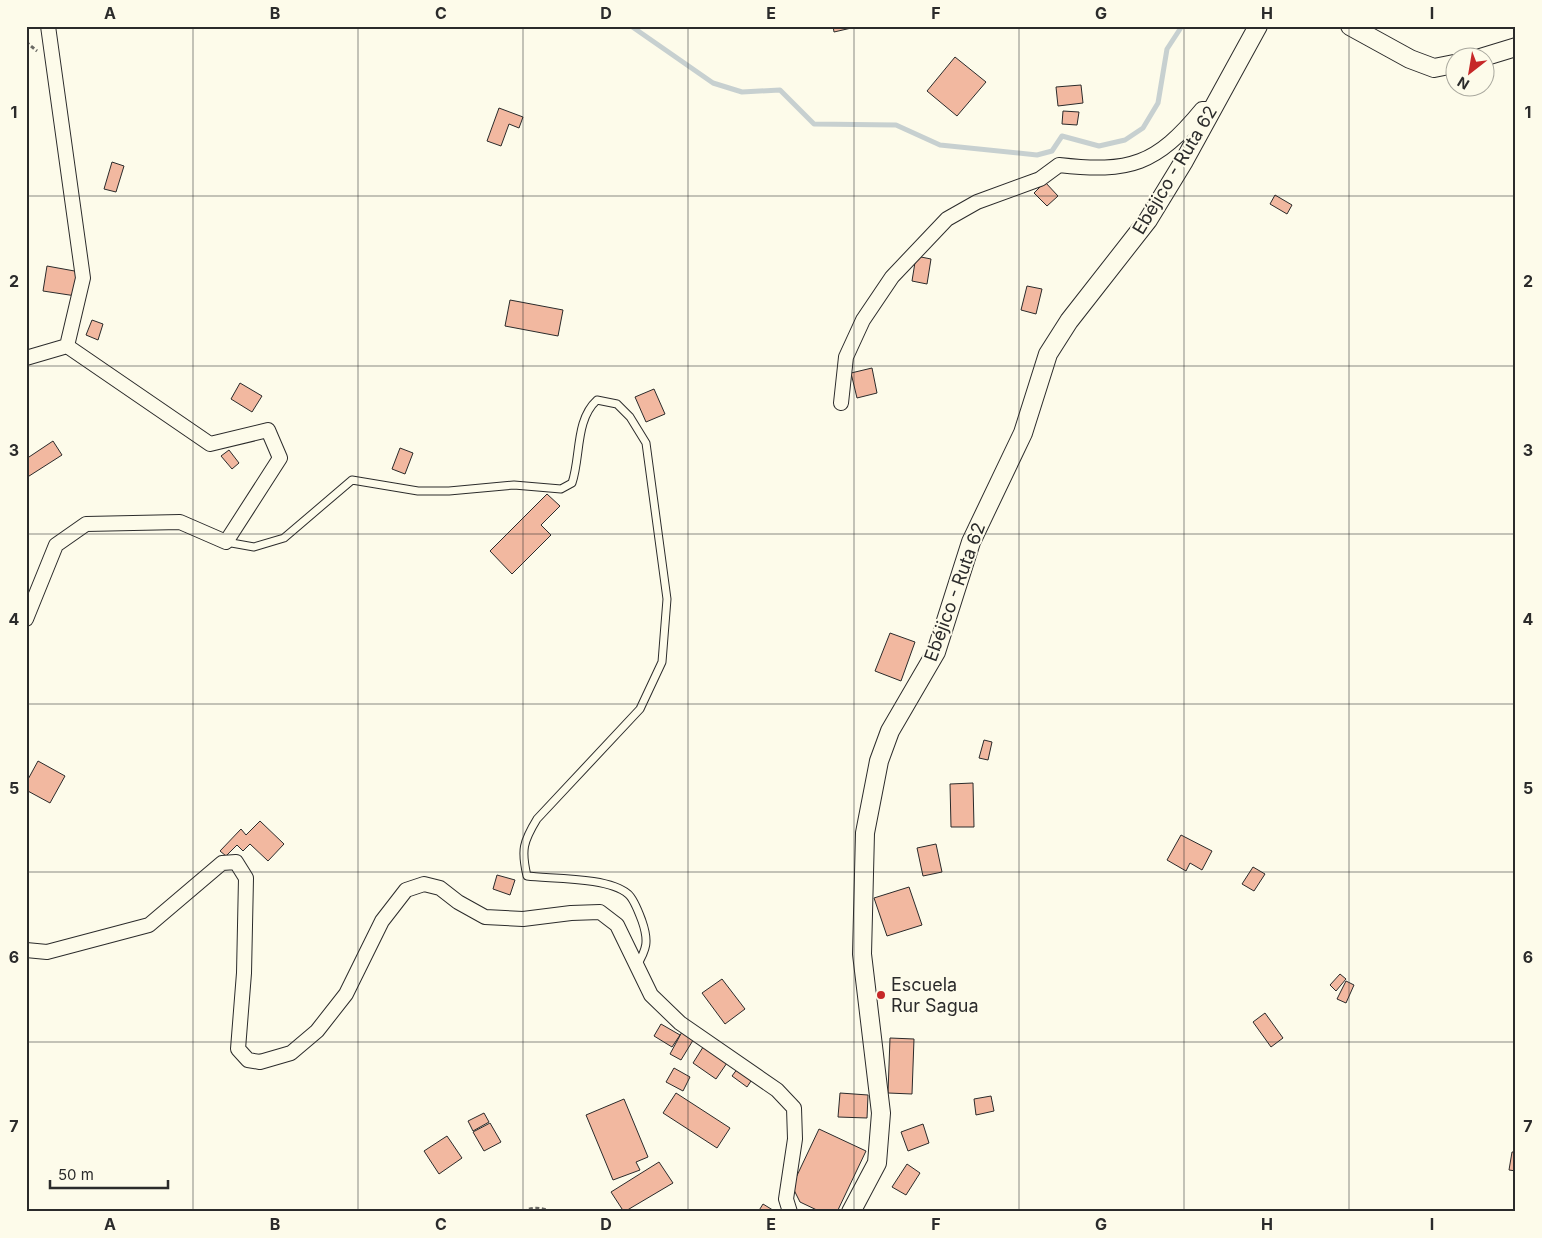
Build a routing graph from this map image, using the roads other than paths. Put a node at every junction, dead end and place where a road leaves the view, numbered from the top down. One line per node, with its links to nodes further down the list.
1 (48, 26): 8 (street)
2 (1258, 26): 7 (street, Ebéjico - Ruta 62)
3 (1350, 26): 6 (street)
4 (1516, 47): 5 (street)
5 (1494, 54)
6 (1444, 66)
7 (1213, 109): 10 (street); 16 (street, Ebéjico - Ruta 62)
8 (67, 346): 9 (street); 11 (street)
9 (26, 358)
10 (840, 403)
11 (226, 542): 12 (street); 14 (lane)
12 (26, 619)
13 (26, 950): 14 (street)
14 (636, 967): 15 (street)
15 (790, 1212)
16 (852, 1212)

